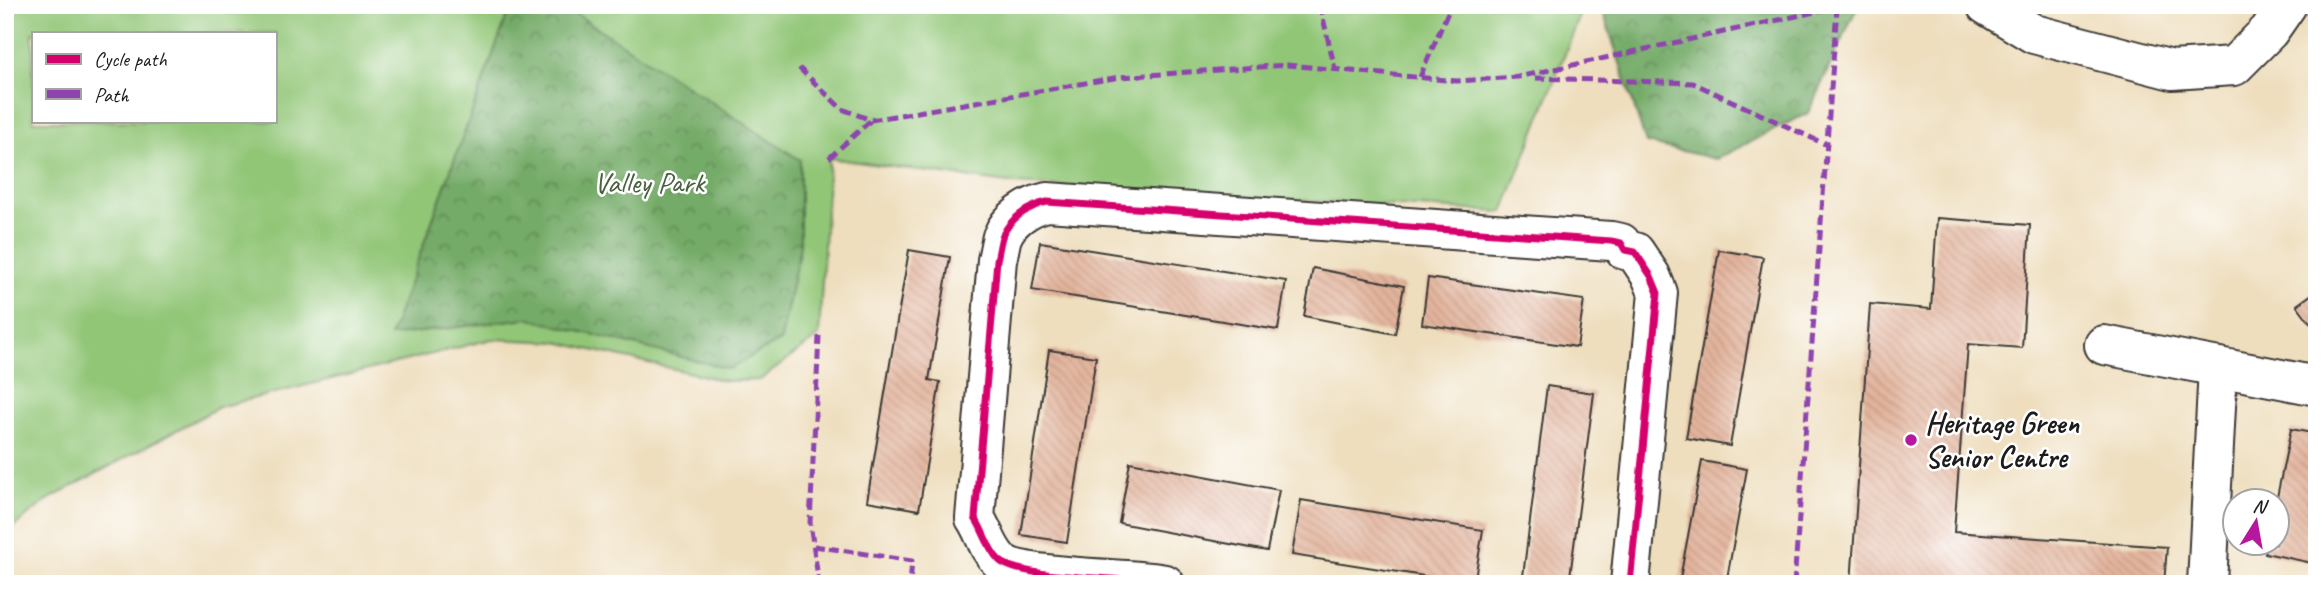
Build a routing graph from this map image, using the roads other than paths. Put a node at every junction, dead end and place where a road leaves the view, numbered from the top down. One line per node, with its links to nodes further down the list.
1 (1986, 5): 2 (street)
2 (2287, 5)
3 (2104, 345): 4 (street)
4 (2218, 367): 5 (street); 8 (street)
5 (2317, 386)
6 (1165, 584): 7 (street)
7 (1630, 584)
8 (2207, 584)

